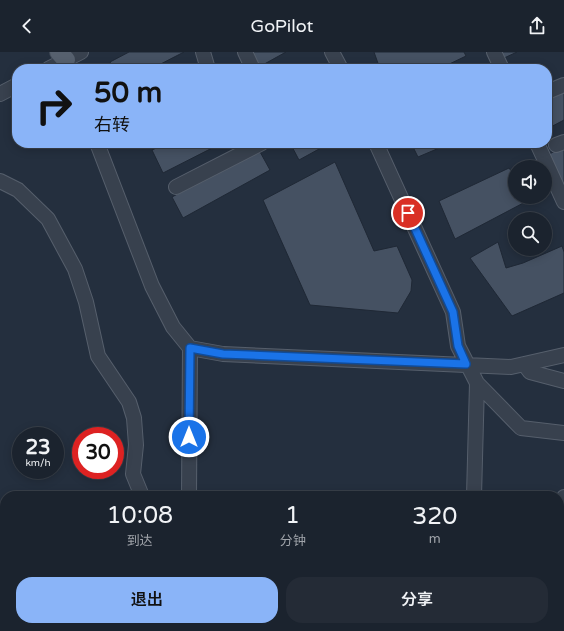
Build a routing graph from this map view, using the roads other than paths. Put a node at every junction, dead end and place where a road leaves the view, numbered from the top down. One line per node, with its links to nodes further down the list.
1 (203, 52): 7 (street)
2 (245, 52): 8 (street)
3 (332, 52): 9 (street)
4 (494, 52): 10 (street)
5 (68, 57): 6 (street)
6 (56, 64)
7 (207, 64)
8 (251, 64)
9 (338, 64)
10 (500, 64)
11 (564, 84): 13 (street)
12 (12, 88): 14 (street)
13 (552, 90)
14 (0, 94)
15 (99, 148): 22 (street)
16 (252, 148): 20 (street)
17 (378, 148): 24 (street)
18 (539, 148): 21 (street)
19 (0, 181): 29 (street)
20 (176, 187)
21 (562, 194)
22 (190, 348): 24 (street); 30 (street)
23 (564, 355): 25 (street)
24 (466, 364): 25 (street); 27 (street)
25 (524, 364): 26 (street)
26 (564, 381)
27 (477, 383): 28 (street); 31 (street)
28 (564, 433)
29 (140, 491)
30 (189, 491)
31 (474, 491)

